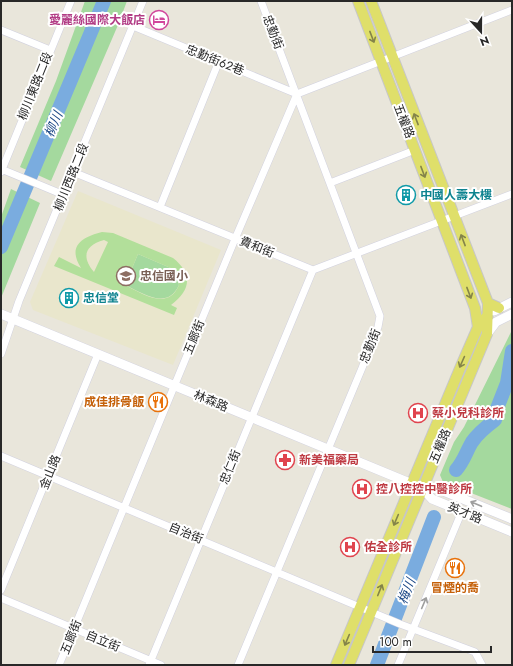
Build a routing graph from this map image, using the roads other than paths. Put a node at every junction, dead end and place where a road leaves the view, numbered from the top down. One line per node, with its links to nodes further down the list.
1 (71, 1): 9 (street, 柳川東路二段)
2 (143, 1): 7 (street, 柳川西路二段)
3 (261, 1): 13 (street, 忠勤街)
4 (358, 1): 11 (main road, 五權路, one-way to 11)
5 (371, 1): 10 (main road, 五權路)
6 (512, 10): 10 (street)
7 (133, 26): 12 (street, 忠勤街62巷); 16 (street, 柳川西路二段)
8 (1, 30): 9 (street)
9 (50, 50): 15 (street, 柳川東路二段)
10 (392, 56): 11 (street); 21 (main road, 五權路, one-way to 10)
11 (381, 60): 13 (street); 14 (main road, 五權路)
12 (220, 61): 13 (street, 忠勤街62巷); 20 (street)
13 (297, 94): 17 (street, 忠勤街); 23 (street, 五廊街)
14 (415, 150): 17 (street); 22 (main road, 五權路, one-way to 22)
15 (1, 170): 19 (street)
16 (73, 172): 19 (street, 柳川西路二段); 20 (street, 貴和街)
17 (330, 183): 24 (street, 忠勤街)
18 (512, 194): 21 (street)
19 (64, 195): 33 (street, 柳川西路二段)
20 (160, 207): 23 (street, 貴和街)
21 (454, 216): 22 (street); 26 (main road, 五權路, one-way to 21)
22 (442, 220): 24 (street); 28 (main road, 五權路, one-way to 28)
23 (235, 239): 25 (street, 貴和街); 39 (street, 五廊街)
24 (357, 253): 25 (street); 41 (street, 忠勤街)
25 (313, 270): 40 (street, 忠仁街)
26 (488, 302): 29 (main road); 32 (main road, 五權路)
27 (512, 302): 29 (main road)
28 (475, 308): 32 (main road); 35 (main road, 五權路)
29 (499, 308): 32 (main road)
30 (1, 314): 33 (main road, 林森路)
31 (512, 314): 34 (main road)
32 (487, 316): 34 (main road); 35 (main road, 五權路); 36 (main road, 五權路)
33 (13, 318): 37 (street, 柳川西路二段); 38 (main road, 林森路)
34 (501, 319): 36 (main road)
35 (478, 327): 44 (main road, 五權路, one-way to 44)
36 (487, 334): 45 (main road, 五權路)
37 (1, 354)
38 (98, 354): 39 (main road, 林森路); 43 (street, 金山路)
39 (174, 386): 40 (main road, 林森路); 46 (street, 五廊街)
40 (251, 417): 41 (main road, 林森路); 50 (street, 忠仁街)
41 (328, 449): 44 (main road, 林森路); 51 (street, 忠勤街)
42 (1, 456): 43 (street, 自治街)
43 (48, 476): 46 (street, 自治街); 52 (street, 金山路)
44 (411, 484): 45 (main road, 林森路); 54 (main road, 五權路, one-way to 54)
45 (422, 488): 47 (main road, 英才路); 48 (main road, 英才路, one-way to 45); 55 (main road, 五權路, one-way to 45)
46 (124, 508): 50 (street, 自治街); 57 (street, 五廊街)
47 (462, 511): 49 (main road, 英才路); 56 (street, one-way to 47)
48 (512, 519)
49 (512, 532)
50 (201, 539): 51 (street, 自治街); 58 (street, 忠仁街)
51 (277, 571): 54 (street, 自治街); 61 (street, 忠勤街)
52 (1, 590)
53 (1, 598): 57 (street, 自立街)
54 (361, 606): 55 (street, 自治街); 62 (main road, 五權路, one-way to 62)
55 (371, 611): 56 (street, 自治街); 63 (main road, 五權路)
56 (413, 628): 64 (street); 65 (street)
57 (74, 629): 58 (street, 自立街); 59 (street, 五廊街)
58 (150, 663): 60 (street, 自立街)
59 (59, 665)
60 (162, 665)
61 (238, 665)
62 (336, 665)
63 (349, 665)
64 (398, 665)
65 (482, 665)

